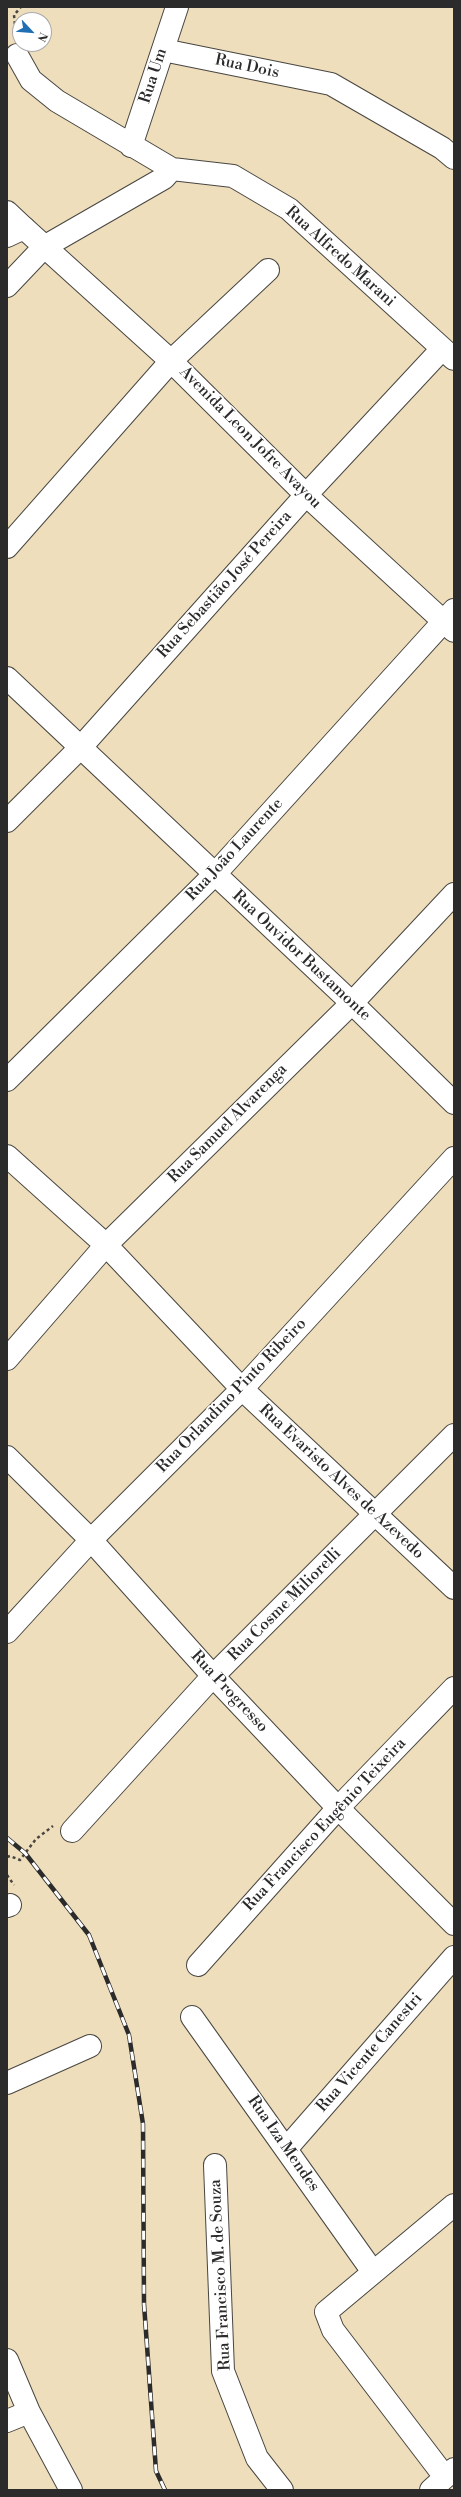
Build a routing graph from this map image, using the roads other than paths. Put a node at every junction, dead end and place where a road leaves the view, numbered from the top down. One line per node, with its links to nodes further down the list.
1 (177, 7): 2 (street, Rua Um)
2 (163, 50): 4 (street, Rua Um); 5 (street, Rua Dois)
3 (17, 55): 4 (street, Rua Alfredo Marani)
4 (131, 146): 6 (street, Rua Alfredo Marani)
5 (454, 158)
6 (172, 169): 9 (street); 12 (street, Rua Alfredo Marani)
7 (7, 212): 8 (street, Avenida Leon Jofre Avayou)
8 (15, 232): 9 (street, Avenida Leon Jofre Avayou)
9 (44, 247): 11 (street); 13 (street, Avenida Leon Jofre Avayou)
10 (268, 270): 13 (street)
11 (7, 286)
12 (448, 354): 14 (street, Rua Sebastião José Pereira)
13 (171, 361): 14 (street, Avenida Leon Jofre Avayou); 15 (street)
14 (306, 495): 16 (street, Avenida Leon Jofre Avayou); 18 (street, Rua Sebastião José Pereira)
15 (7, 547)
16 (450, 620): 20 (street, Rua João Laurente)
17 (7, 678): 18 (street, Rua Ouvidor Bustamonte)
18 (82, 747): 19 (street, Rua Sebastião José Pereira); 20 (street, Rua Ouvidor Bustamonte)
19 (7, 821)
20 (215, 874): 22 (street, Rua Ouvidor Bustamonte); 23 (street, Rua João Laurente)
21 (454, 894): 22 (street, Rua Samuel Alvarenga)
22 (352, 1003): 24 (street, Rua Ouvidor Bustamonte); 27 (street, Rua Samuel Alvarenga)
23 (7, 1080)
24 (454, 1103)
25 (7, 1156): 27 (street, Rua Evaristo Alves de Azevedo)
26 (454, 1158): 29 (street, Rua Orlandino Pinto Ribeiro)
27 (106, 1245): 28 (street, Rua Samuel Alvarenga); 29 (street, Rua Evaristo Alves de Azevedo)
28 (7, 1359)
29 (242, 1389): 32 (street, Rua Evaristo Alves de Azevedo); 33 (street, Rua Orlandino Pinto Ribeiro)
30 (454, 1436): 32 (street, Rua Cosme Miliorelli)
31 (7, 1457): 33 (street, Rua Progresso)
32 (376, 1514): 34 (street, Rua Evaristo Alves de Azevedo); 36 (street, Rua Cosme Miliorelli)
33 (91, 1540): 35 (street, Rua Orlandino Pinto Ribeiro); 36 (street, Rua Progresso)
34 (454, 1588)
35 (7, 1632)
36 (213, 1676): 38 (street, Rua Progresso); 39 (street, Rua Cosme Miliorelli)
37 (454, 1688): 38 (street, Rua Francisco Eugênio Teixeira)
38 (338, 1808): 40 (street, Rua Progresso); 42 (street, Rua Francisco Eugênio Teixeira)
39 (64, 1828)
40 (454, 1924)
41 (454, 1957): 46 (street, Rua Vicente Canestri)
42 (198, 1965)
43 (192, 2017): 46 (street, Rua Iza Mendes)
44 (90, 2046): 45 (street)
45 (7, 2083)
46 (286, 2149): 49 (street, Rua Iza Mendes)
47 (215, 2165): 55 (street, Rua Francisco M. de Souza)
48 (454, 2205): 49 (street)
49 (373, 2272): 53 (street)
50 (7, 2360): 51 (street)
51 (29, 2412): 52 (street); 54 (street)
52 (7, 2421)
53 (443, 2479)
54 (71, 2490)
55 (282, 2490)

